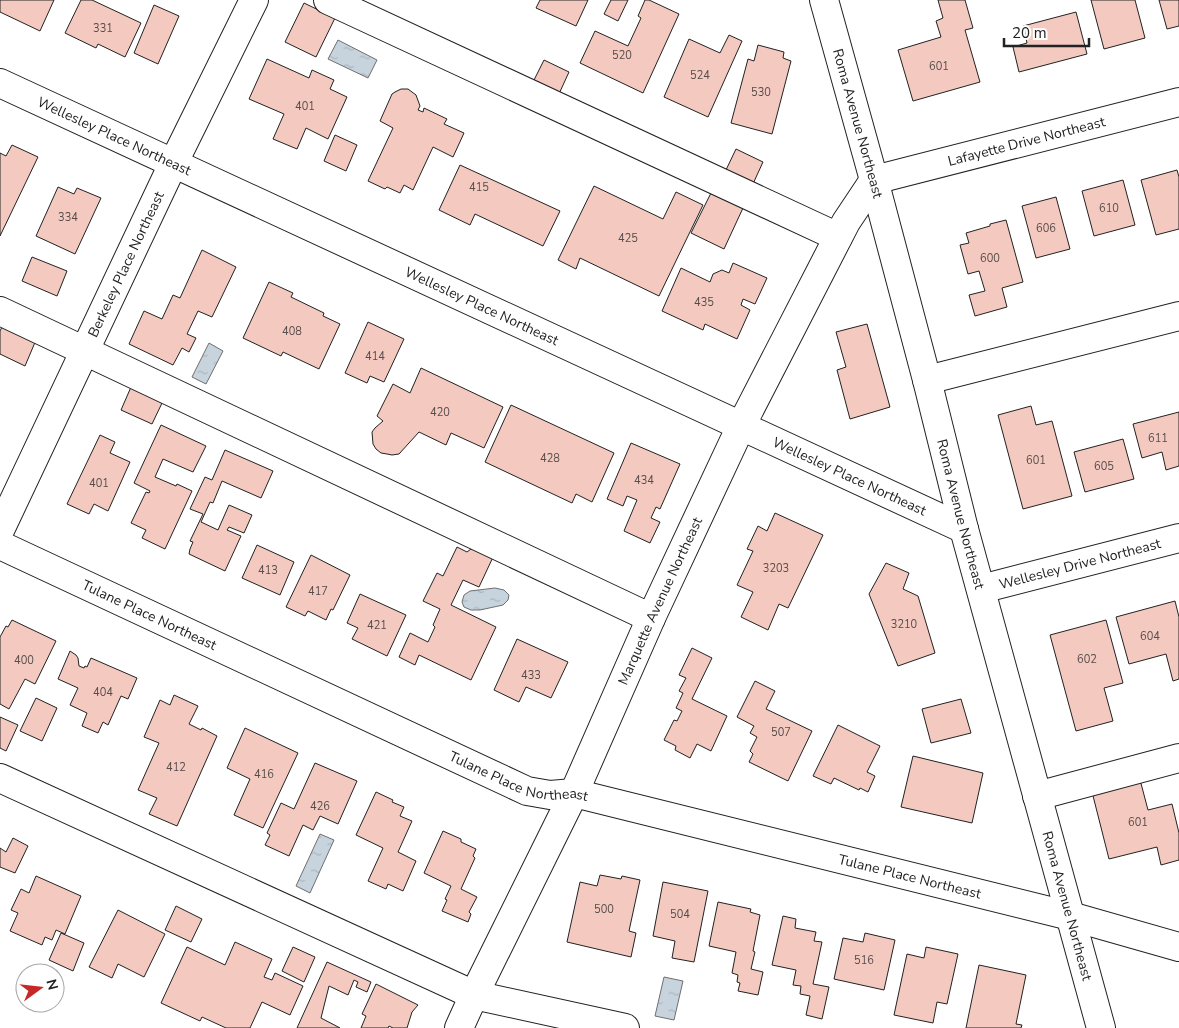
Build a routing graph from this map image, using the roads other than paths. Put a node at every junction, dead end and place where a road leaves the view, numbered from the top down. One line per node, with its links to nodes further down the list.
1 (254, 0): 6 (street, Berkeley Place Northeast)
2 (328, 0): 8 (street)
3 (824, 0): 7 (street, Roma Avenue Northeast)
4 (0, 83): 6 (street, Wellesley Place Northeast)
5 (1179, 102): 7 (street, Lafayette Drive Northeast)
6 (173, 164): 11 (street, Berkeley Place Northeast); 13 (street, Wellesley Place Northeast)
7 (874, 180): 8 (street, Marquette Avenue Northeast); 12 (street, Roma Avenue Northeast)
8 (838, 236): 13 (street, Marquette Avenue Northeast)
9 (0, 311): 11 (street)
10 (1179, 316): 12 (street)
11 (85, 350): 15 (street, Berkeley Place Northeast); 19 (street)
12 (927, 380): 14 (street, Roma Avenue Northeast)
13 (741, 426): 14 (street, Wellesley Place Northeast); 19 (street, Marquette Avenue Northeast)
14 (964, 529): 18 (street, Roma Avenue Northeast)
15 (0, 530)
16 (1179, 538): 18 (street, Wellesley Drive Northeast)
17 (0, 545): 22 (street, Tulane Place Northeast)
18 (981, 588): 23 (street, Roma Avenue Northeast)
19 (651, 618): 22 (street, Marquette Avenue Northeast)
20 (1179, 758): 23 (street)
21 (0, 778): 26 (street)
22 (574, 793): 24 (street, Tulane Place Northeast); 26 (street, Marquette Avenue Northeast)
23 (1037, 796): 24 (street, Roma Avenue Northeast)
24 (1070, 916): 25 (street, Tulane Place Northeast); 29 (street, Roma Avenue Northeast)
25 (1179, 947)
26 (474, 994): 27 (street, Marquette Avenue Northeast); 28 (street)
27 (459, 1028)
28 (625, 1028)
29 (1101, 1028)

